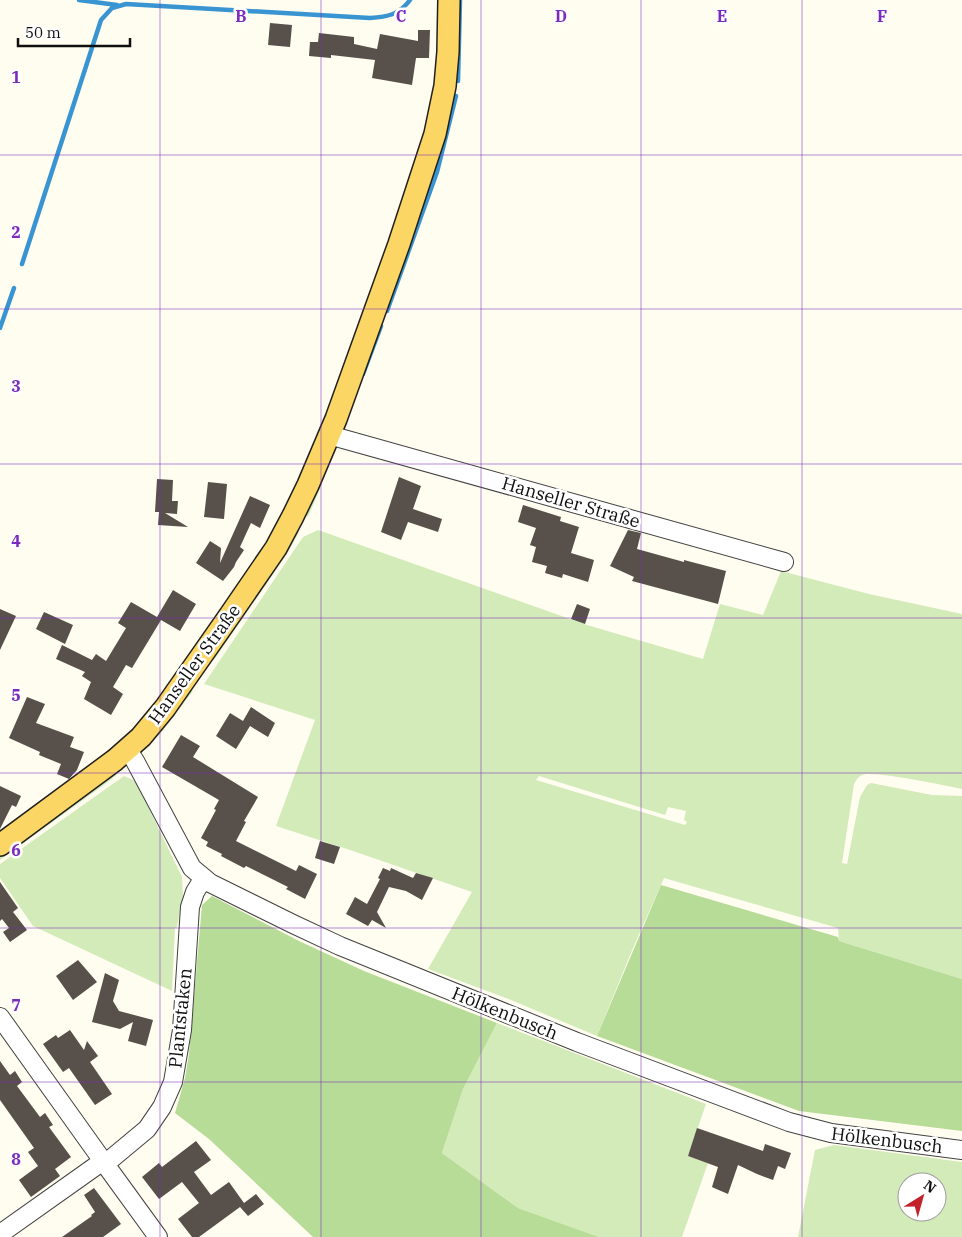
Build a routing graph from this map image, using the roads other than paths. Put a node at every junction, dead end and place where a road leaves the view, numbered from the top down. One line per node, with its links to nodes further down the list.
1 (449, 0): 2 (main road, Hanseller Straße)
2 (329, 435): 3 (street, Hanseller Straße); 4 (main road, Hanseller Straße)
3 (784, 562)
4 (128, 750): 5 (main road, Hanseller Straße); 6 (street, Hölkenbusch)
5 (0, 845)
6 (204, 879): 8 (street, Hölkenbusch); 9 (street, Plantstaken)
7 (1, 1022): 9 (street)
8 (962, 1150)
9 (104, 1162): 10 (street, Plantstaken); 11 (street)
10 (0, 1234)
11 (158, 1237)

